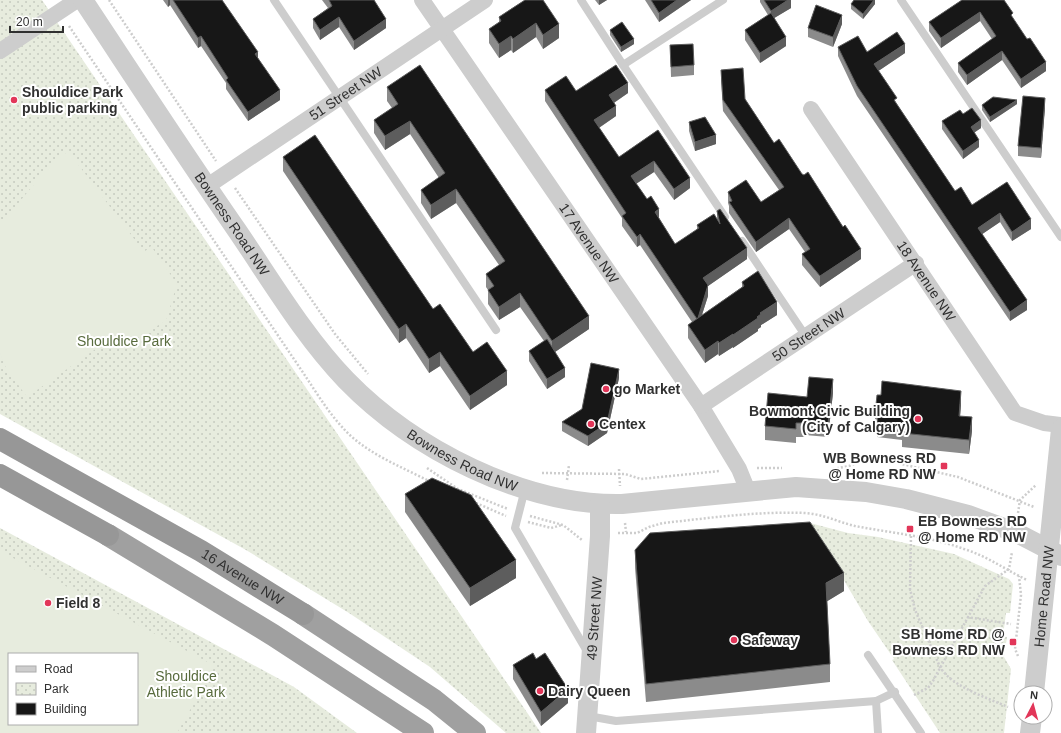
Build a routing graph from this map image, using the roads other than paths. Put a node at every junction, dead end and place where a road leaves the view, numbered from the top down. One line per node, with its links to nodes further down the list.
1 (77, 0): 10 (street)
2 (83, 0): 14 (street, Bowness Road NW)
3 (274, 0): 12 (lane)
4 (422, 0): 9 (street, 17 Avenue NW)
5 (484, 0): 9 (street, 51 Street NW)
6 (581, 0): 11 (lane)
7 (724, 0): 11 (lane)
8 (901, 0): 16 (lane)
9 (442, 30): 12 (street, 51 Street NW); 21 (street, 17 Avenue NW)
10 (0, 51)
11 (623, 65): 15 (lane)
12 (340, 98): 14 (street, 51 Street NW); 19 (lane)
13 (811, 109): 18 (street, 18 Avenue NW)
14 (206, 187): 27 (street, Bowness Road NW)
15 (730, 224)
16 (1061, 236)
17 (739, 237): 20 (lane)
18 (916, 263): 20 (street, 50 Street NW); 22 (street, 18 Avenue NW)
19 (496, 330)
20 (805, 336): 21 (street, 50 Street NW)
21 (701, 406): 28 (street, 17 Avenue NW)
22 (1061, 425)
23 (1061, 429): 26 (street, Home Road NW)
24 (0, 439): 38 (highway, 16 Avenue NW)
25 (0, 475): 37 (highway)
26 (1059, 481): 30 (street, Home Road NW)
27 (525, 489): 29 (street, Bowness Road NW); 32 (lane)
28 (748, 491): 29 (street, Bowness Road NW); 30 (street, Bowness Road NW)
29 (600, 504): 32 (street, 49 Street NW)
30 (1057, 556): 33 (street, Home Road NW)
31 (868, 655): 34 (lane)
32 (591, 659): 36 (street, 49 Street NW)
33 (1035, 685)
34 (894, 692): 35 (lane); 40 (lane)
35 (876, 701): 36 (lane); 39 (lane)
36 (587, 724)
37 (423, 733)
38 (475, 733)
39 (878, 733)
40 (922, 733)

